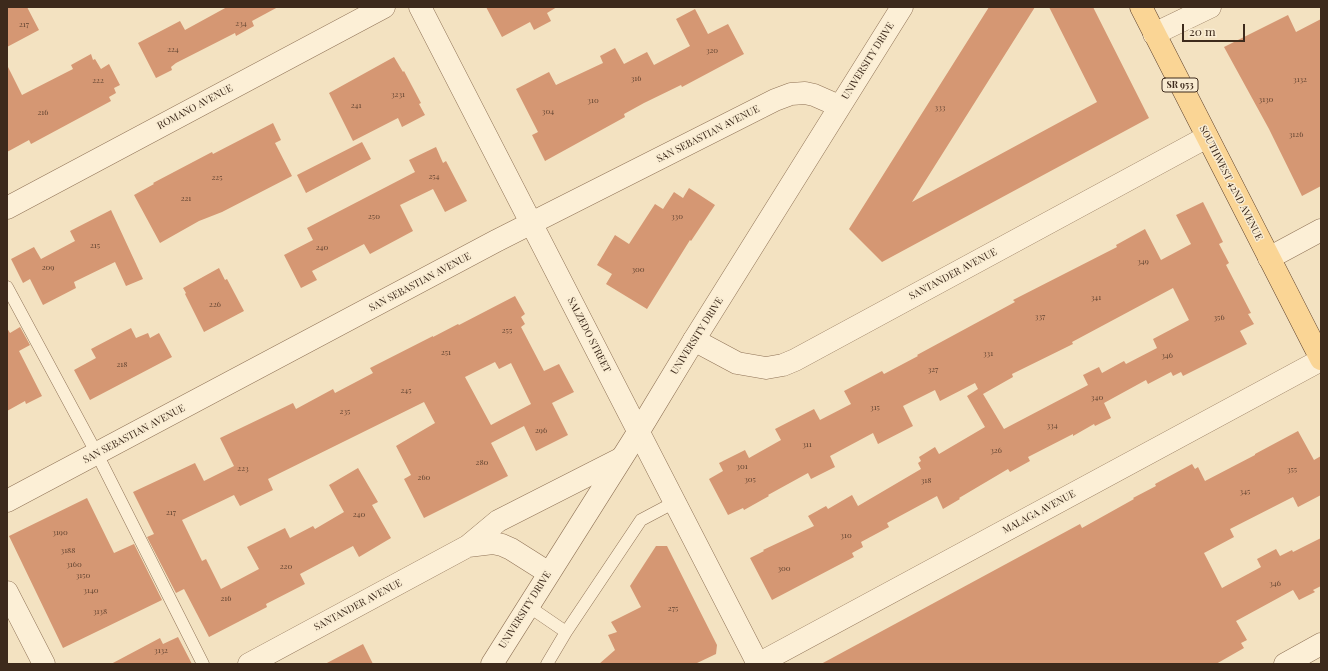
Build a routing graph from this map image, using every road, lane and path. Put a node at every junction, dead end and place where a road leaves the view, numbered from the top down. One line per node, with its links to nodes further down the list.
1 (384, 7): 9 (street, ROMANO AVENUE)
2 (420, 7): 10 (street, SALZEDO STREET)
3 (902, 7): 7 (street, UNIVERSITY DRIVE)
4 (1141, 7): 6 (main road, SOUTHWEST 42ND AVENUE / SR 953)
5 (1210, 7): 6 (street)
6 (1154, 34): 8 (main road, SOUTHWEST 42ND AVENUE / SR 953)
7 (839, 106): 10 (street, SAN SEBASTIAN AVENUE); 14 (street, UNIVERSITY DRIVE)
8 (1206, 137): 12 (main road, SOUTHWEST 42ND AVENUE / SR 953); 14 (street, SANTANDER AVENUE)
9 (7, 208)
10 (532, 223): 16 (street, SALZEDO STREET); 17 (street, SAN SEBASTIAN AVENUE)
11 (1321, 230): 12 (street)
12 (1270, 258): 15 (main road, SOUTHWEST 42ND AVENUE / SR 953)
13 (7, 287): 17 (lane)
14 (694, 340): 16 (street, UNIVERSITY DRIVE)
15 (1321, 359): 32 (street, MALAGA AVENUE)
16 (639, 431): 18 (street, UNIVERSITY DRIVE); 20 (street, SALZEDO STREET)
17 (97, 454): 19 (street, SAN SEBASTIAN AVENUE); 28 (lane)
18 (620, 459): 21 (street, SANTANDER AVENUE); 22 (street, UNIVERSITY DRIVE)
19 (7, 501)
20 (675, 502): 25 (lane); 32 (street, SALZEDO STREET)
21 (468, 546): 22 (street, SANTANDER AVENUE); 29 (street, SANTANDER AVENUE)
22 (549, 573): 24 (street, UNIVERSITY DRIVE)
23 (7, 592): 27 (street)
24 (528, 606): 25 (lane); 30 (street, UNIVERSITY DRIVE)
25 (566, 632): 31 (lane)
26 (1321, 644): 33 (street)
27 (44, 664)
28 (203, 664)
29 (249, 664)
30 (492, 664)
31 (547, 664)
32 (758, 664)
33 (1285, 664)

